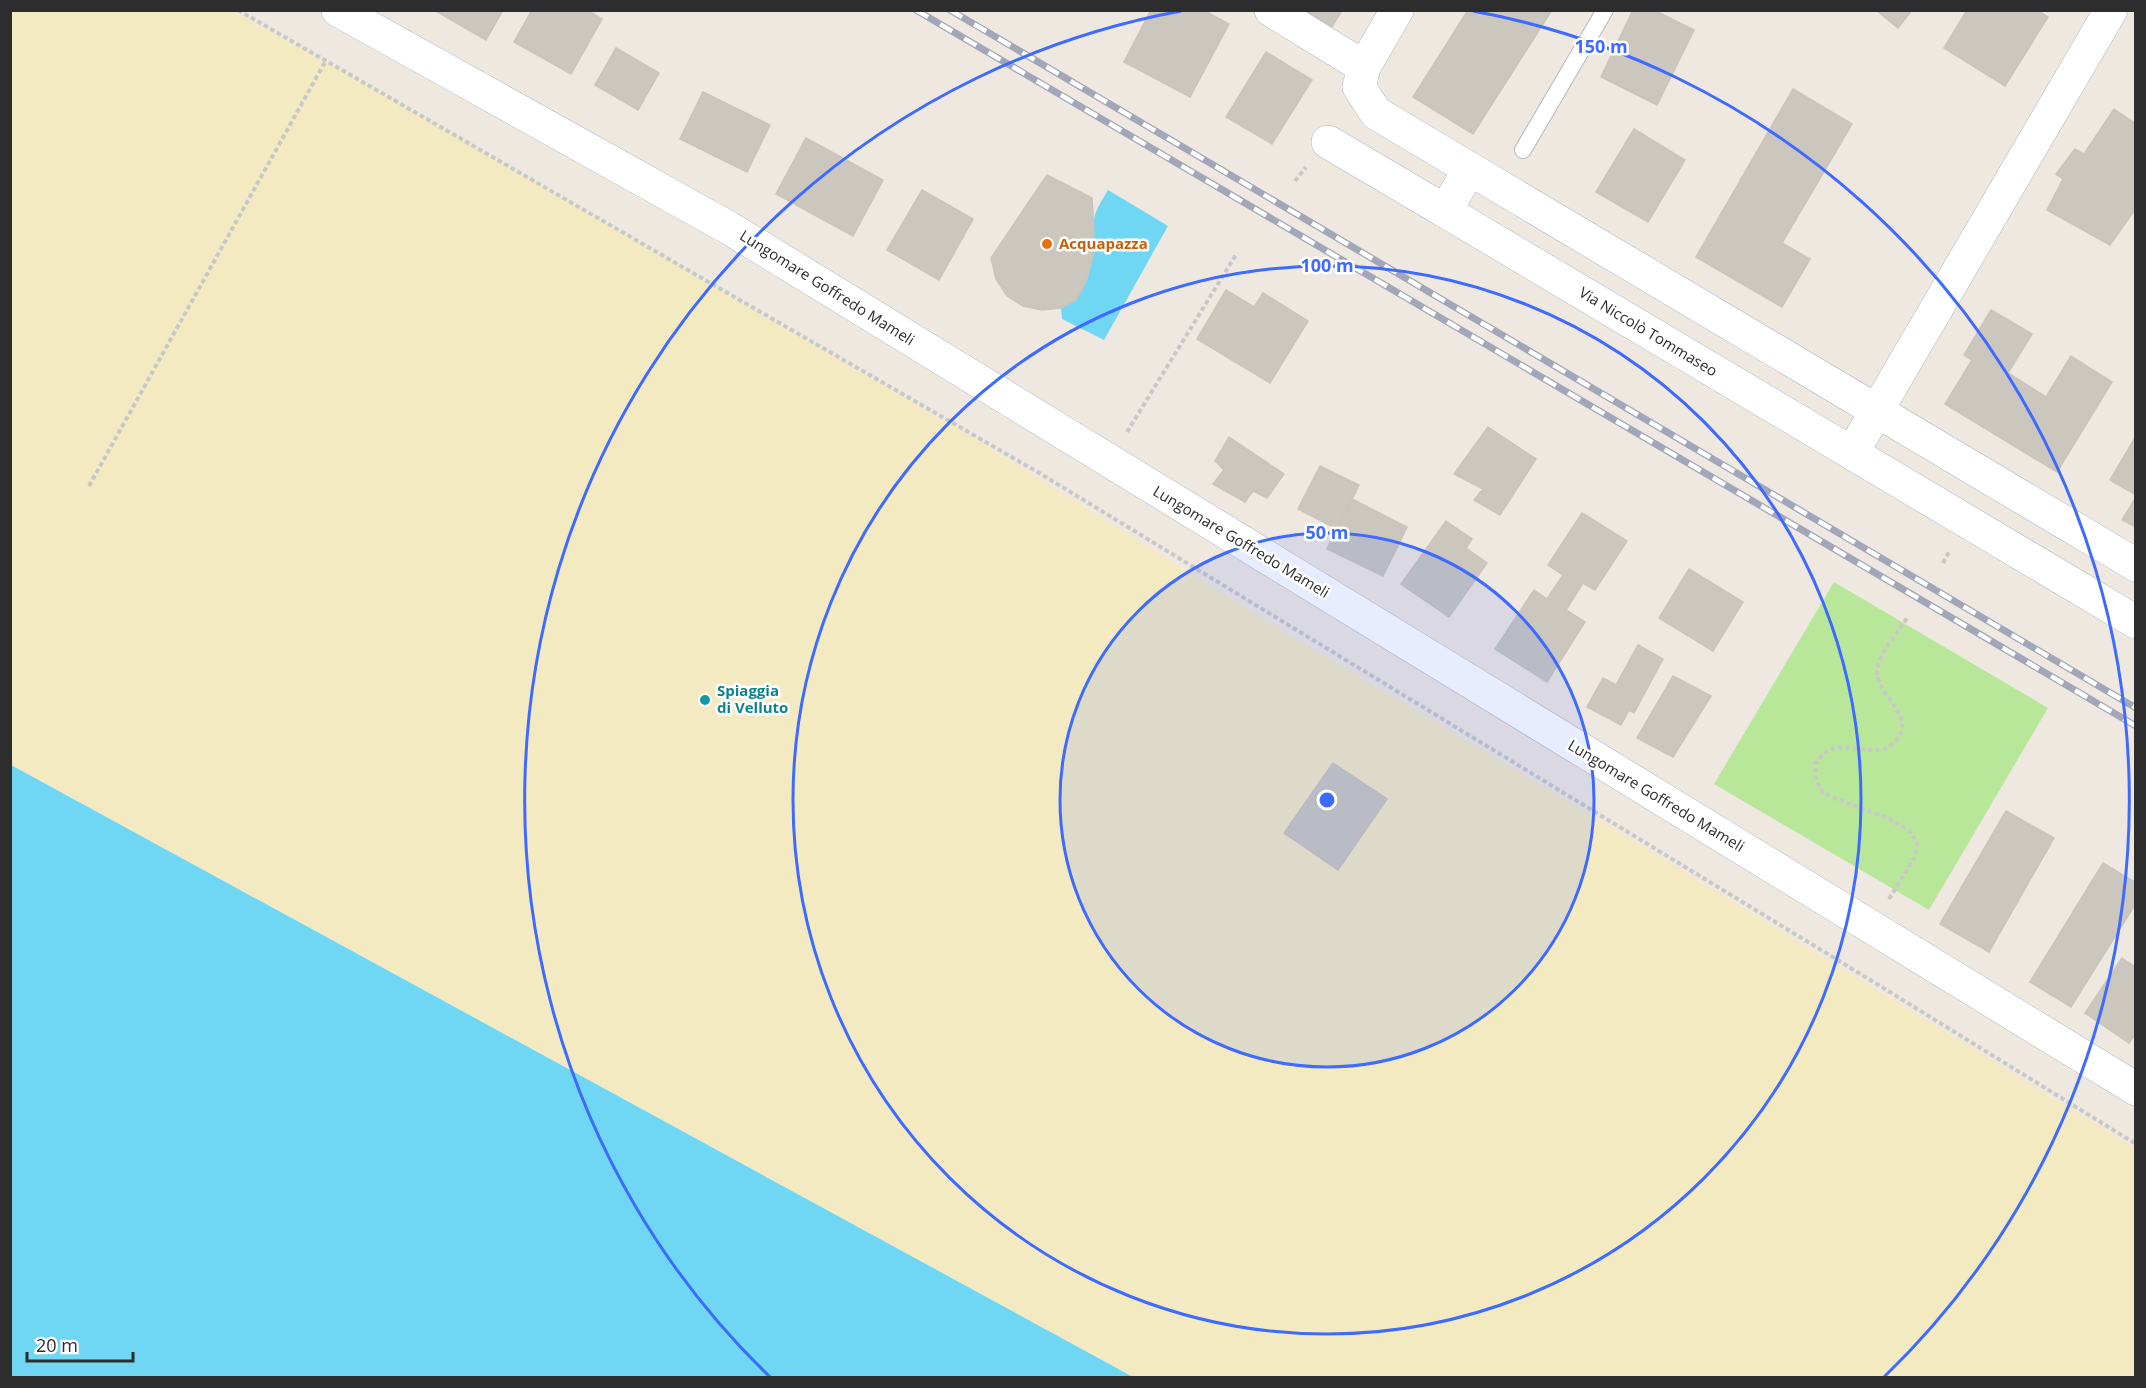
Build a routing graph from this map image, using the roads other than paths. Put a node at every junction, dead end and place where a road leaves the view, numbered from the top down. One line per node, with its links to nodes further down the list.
1 (338, 10): 15 (street, Lungomare Goffredo Mameli)
2 (1271, 10): 6 (street)
3 (1397, 10): 6 (street)
4 (1605, 10): 8 (lane)
5 (2110, 10): 11 (street)
6 (1364, 67): 9 (street)
7 (1328, 142): 10 (street, Via Niccolò Tommaseo)
8 (1523, 150)
9 (1470, 169): 10 (street); 11 (street)
10 (1445, 212): 12 (street, Via Niccolò Tommaseo)
11 (1877, 411): 12 (street); 13 (street)
12 (1852, 453): 14 (street, Via Niccolò Tommaseo)
13 (2136, 565)
14 (2136, 622)
15 (2136, 1089)

